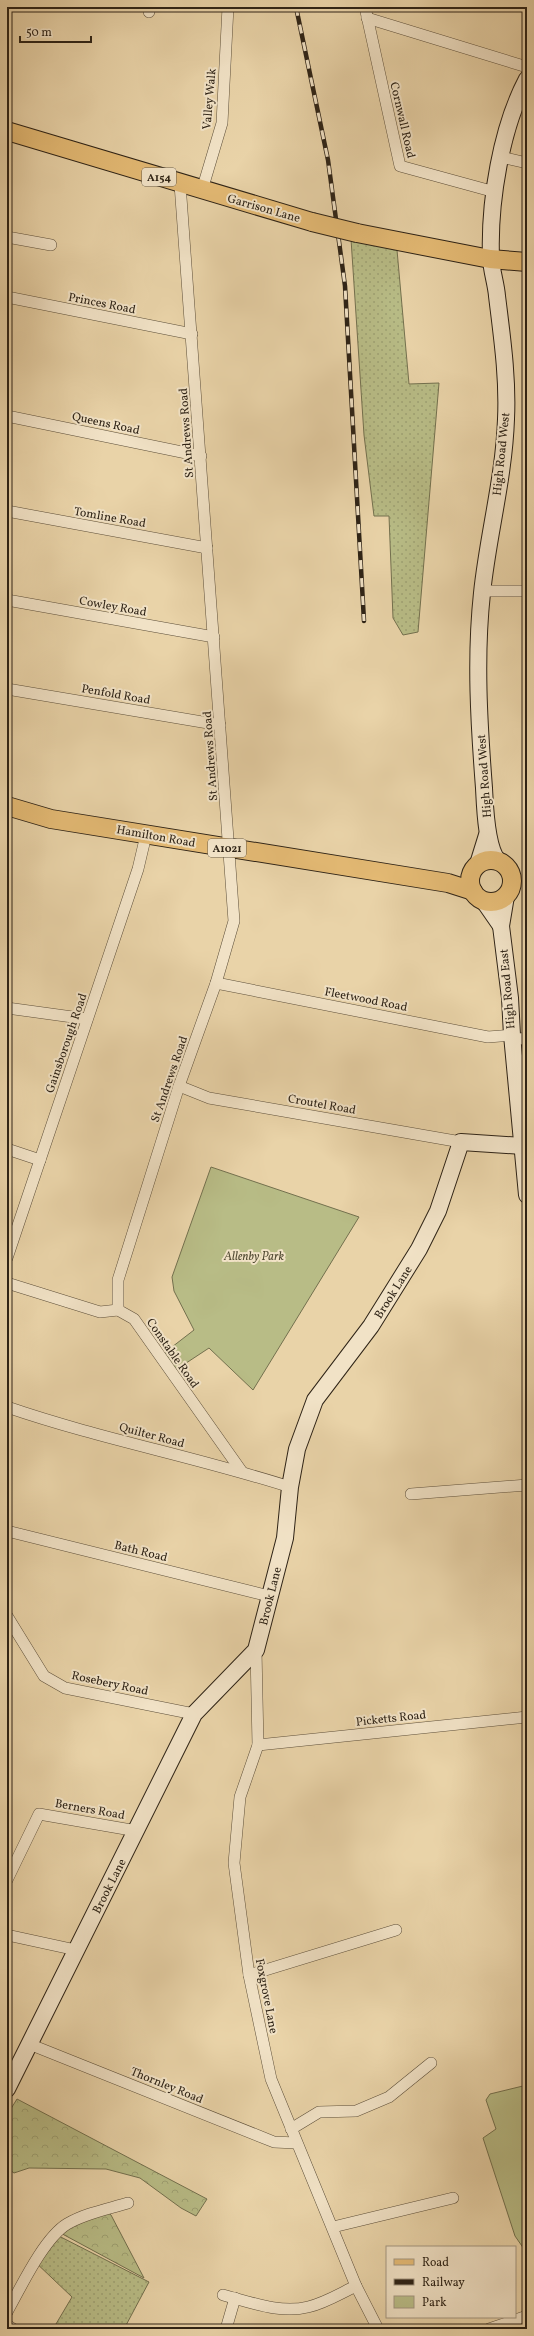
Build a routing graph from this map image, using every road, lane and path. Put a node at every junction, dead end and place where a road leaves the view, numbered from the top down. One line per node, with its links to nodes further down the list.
1 (228, 7): 10 (street, Valley Walk)
2 (365, 7): 3 (street, Cornwall Road)
3 (367, 18): 4 (street); 11 (street, Cornwall Road)
4 (527, 67)
5 (527, 79): 7 (street, High Road West)
6 (7, 131): 9 (main road, Garrison Lane / A154)
7 (501, 156): 8 (street); 11 (street, High Road West)
8 (527, 163)
9 (180, 184): 10 (main road, Garrison Lane / A154); 17 (street, St Andrews Road)
10 (202, 190): 14 (main road, Garrison Lane / A154, bridge)
11 (495, 192): 14 (street, High Road West)
12 (7, 237): 13 (street)
13 (51, 245)
14 (490, 259): 15 (main road, Garrison Lane / A154); 22 (street, High Road West)
15 (527, 262)
16 (7, 297): 17 (street, Princes Road)
17 (192, 334): 19 (street, St Andrews Road)
18 (7, 416): 19 (street, Queens Road)
19 (200, 456): 21 (street, St Andrews Road)
20 (7, 511): 21 (street, Tomline Road)
21 (207, 548): 25 (street, St Andrews Road)
22 (482, 591): 23 (street); 29 (street, High Road West)
23 (527, 591)
24 (7, 600): 25 (street, Cowley Road)
25 (214, 637): 27 (street, St Andrews Road)
26 (7, 689): 27 (street, Penfold Road)
27 (220, 725): 31 (street, St Andrews Road)
28 (7, 806): 30 (main road, Hamilton Road / A1021)
29 (488, 833): 32 (street, High Road West); 33 (street, High Road West)
30 (146, 835): 31 (main road, Hamilton Road / A1021); 42 (street, Gainsborough Road)
31 (230, 848): 36 (main road, Hamilton Road / A1021); 40 (street, St Andrews Road)
32 (503, 865): 33 (main road); 34 (main road); 37 (main road)
33 (475, 868): 36 (main road); 38 (main road)
34 (527, 876)
35 (527, 881): 37 (main road, A1021)
36 (448, 883): 38 (main road, Hamilton Road / A1021)
37 (508, 893): 38 (main road, A1021); 39 (street, High Road East)
38 (478, 896): 39 (street, High Road East)
39 (501, 926): 43 (street, High Road East)
40 (216, 983): 43 (street, Fleetwood Road); 44 (street, St Andrews Road)
41 (7, 1008): 42 (street)
42 (87, 1019): 48 (street, Gainsborough Road)
43 (517, 1038): 46 (street, High Road East)
44 (180, 1086): 45 (street, Croutel Road); 52 (street, St Andrews Road)
45 (461, 1142): 46 (street); 56 (street, Brook Lane)
46 (523, 1146): 49 (street, High Road East)
47 (7, 1149): 48 (street)
48 (40, 1160): 50 (street, Gainsborough Road)
49 (527, 1195)
50 (7, 1258)
51 (7, 1283): 52 (street)
52 (118, 1310): 54 (street, Constable Road)
53 (7, 1407): 54 (street, Quilter Road)
54 (242, 1472): 56 (street, Quilter Road)
55 (527, 1486): 57 (street)
56 (290, 1488): 59 (street, Brook Lane)
57 (411, 1494)
58 (7, 1531): 59 (street, Bath Road)
59 (269, 1596): 61 (street, Brook Lane)
60 (7, 1616): 62 (street, Rosebery Road)
61 (256, 1650): 62 (street, Brook Lane); 64 (street, Foxgrove Lane)
62 (194, 1714): 65 (street, Brook Lane)
63 (527, 1717): 64 (street, Picketts Road)
64 (258, 1746): 70 (street, Foxgrove Lane)
65 (137, 1831): 66 (street, Berners Road); 69 (street, Brook Lane)
66 (7, 1880)
67 (396, 1930): 70 (street)
68 (7, 1935): 69 (street)
69 (76, 1950): 71 (street, Brook Lane)
70 (249, 1975): 74 (street, Foxgrove Lane)
71 (29, 2044): 73 (street, Brook Lane); 75 (street, Thornley Road)
72 (431, 2063): 74 (street)
73 (7, 2089)
74 (291, 2129): 75 (street, Foxgrove Lane)
75 (296, 2143): 78 (street, Foxgrove Lane)
76 (452, 2198): 78 (street)
77 (128, 2203): 82 (street)
78 (332, 2227): 79 (street, Foxgrove Lane)
79 (356, 2286): 81 (street); 87 (street, Foxgrove Lane)
80 (223, 2294): 81 (street)
81 (235, 2298): 86 (street)
82 (7, 2312)
83 (527, 2316): 88 (street)
84 (7, 2325): 85 (street)
85 (13, 2329)
86 (226, 2329)
87 (378, 2329)
88 (489, 2329)

